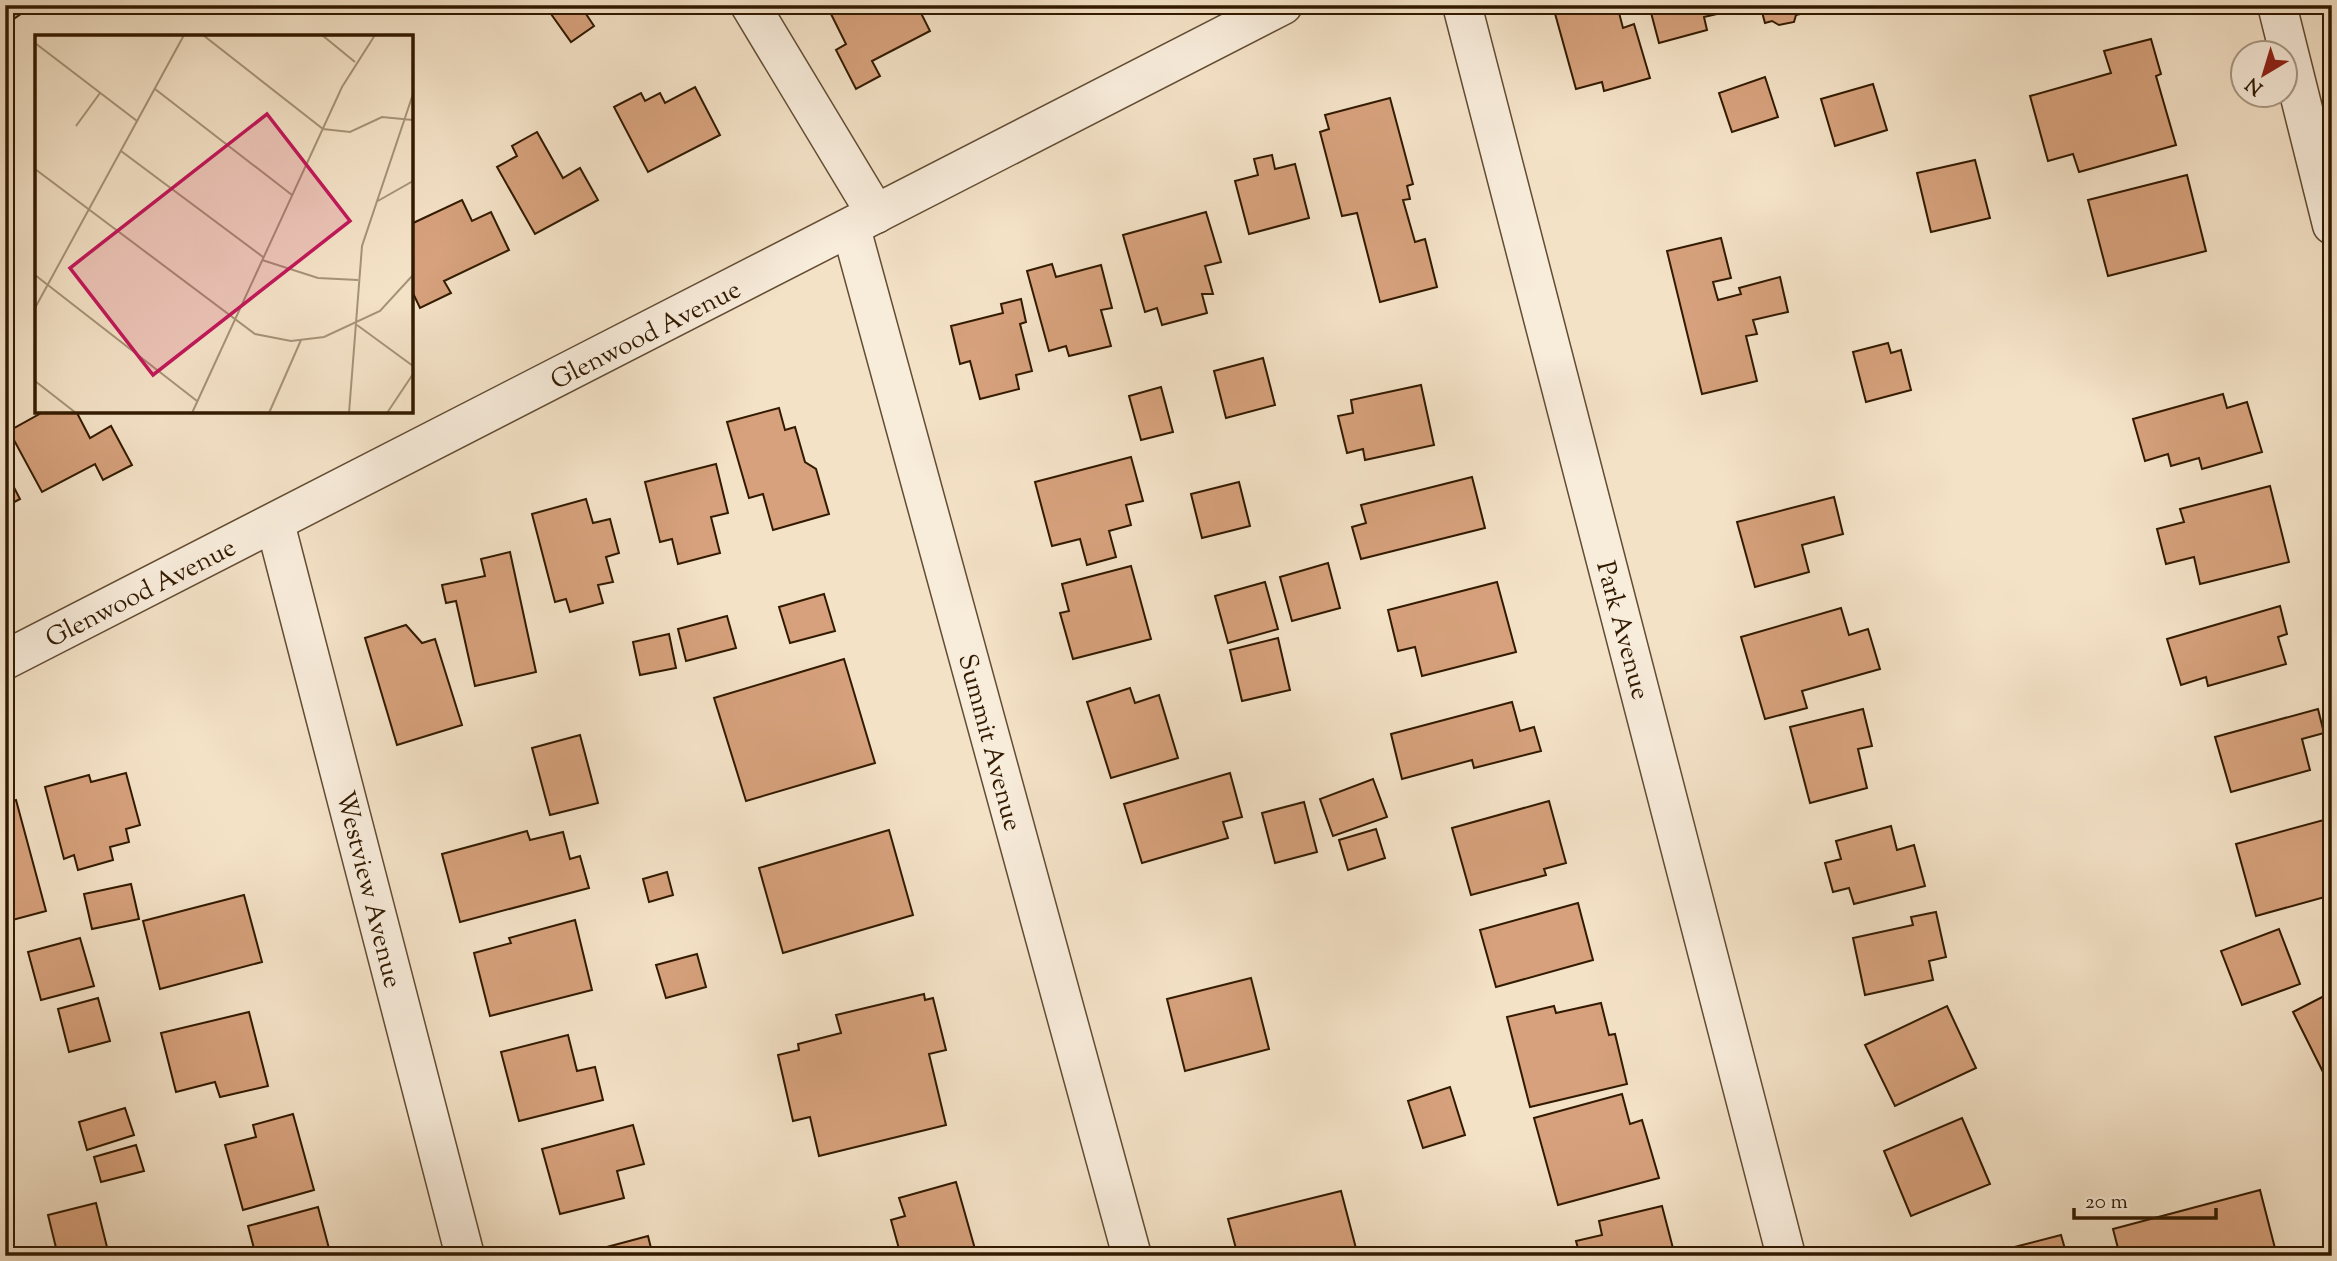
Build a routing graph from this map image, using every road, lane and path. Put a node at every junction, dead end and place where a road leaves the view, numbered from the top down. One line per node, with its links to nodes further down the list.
1 (750, 5): 5 (street, Summit Avenue)
2 (1283, 5): 5 (street, Glenwood Avenue)
3 (1462, 5): 11 (street, Park Avenue)
4 (2277, 5): 6 (street)
5 (864, 221): 7 (street, Glenwood Avenue); 10 (street, Summit Avenue)
6 (2332, 225)
7 (275, 523): 8 (street, Glenwood Avenue); 9 (street, Westview Avenue)
8 (5, 660)
9 (465, 1256)
10 (1132, 1256)
11 (1786, 1256)

